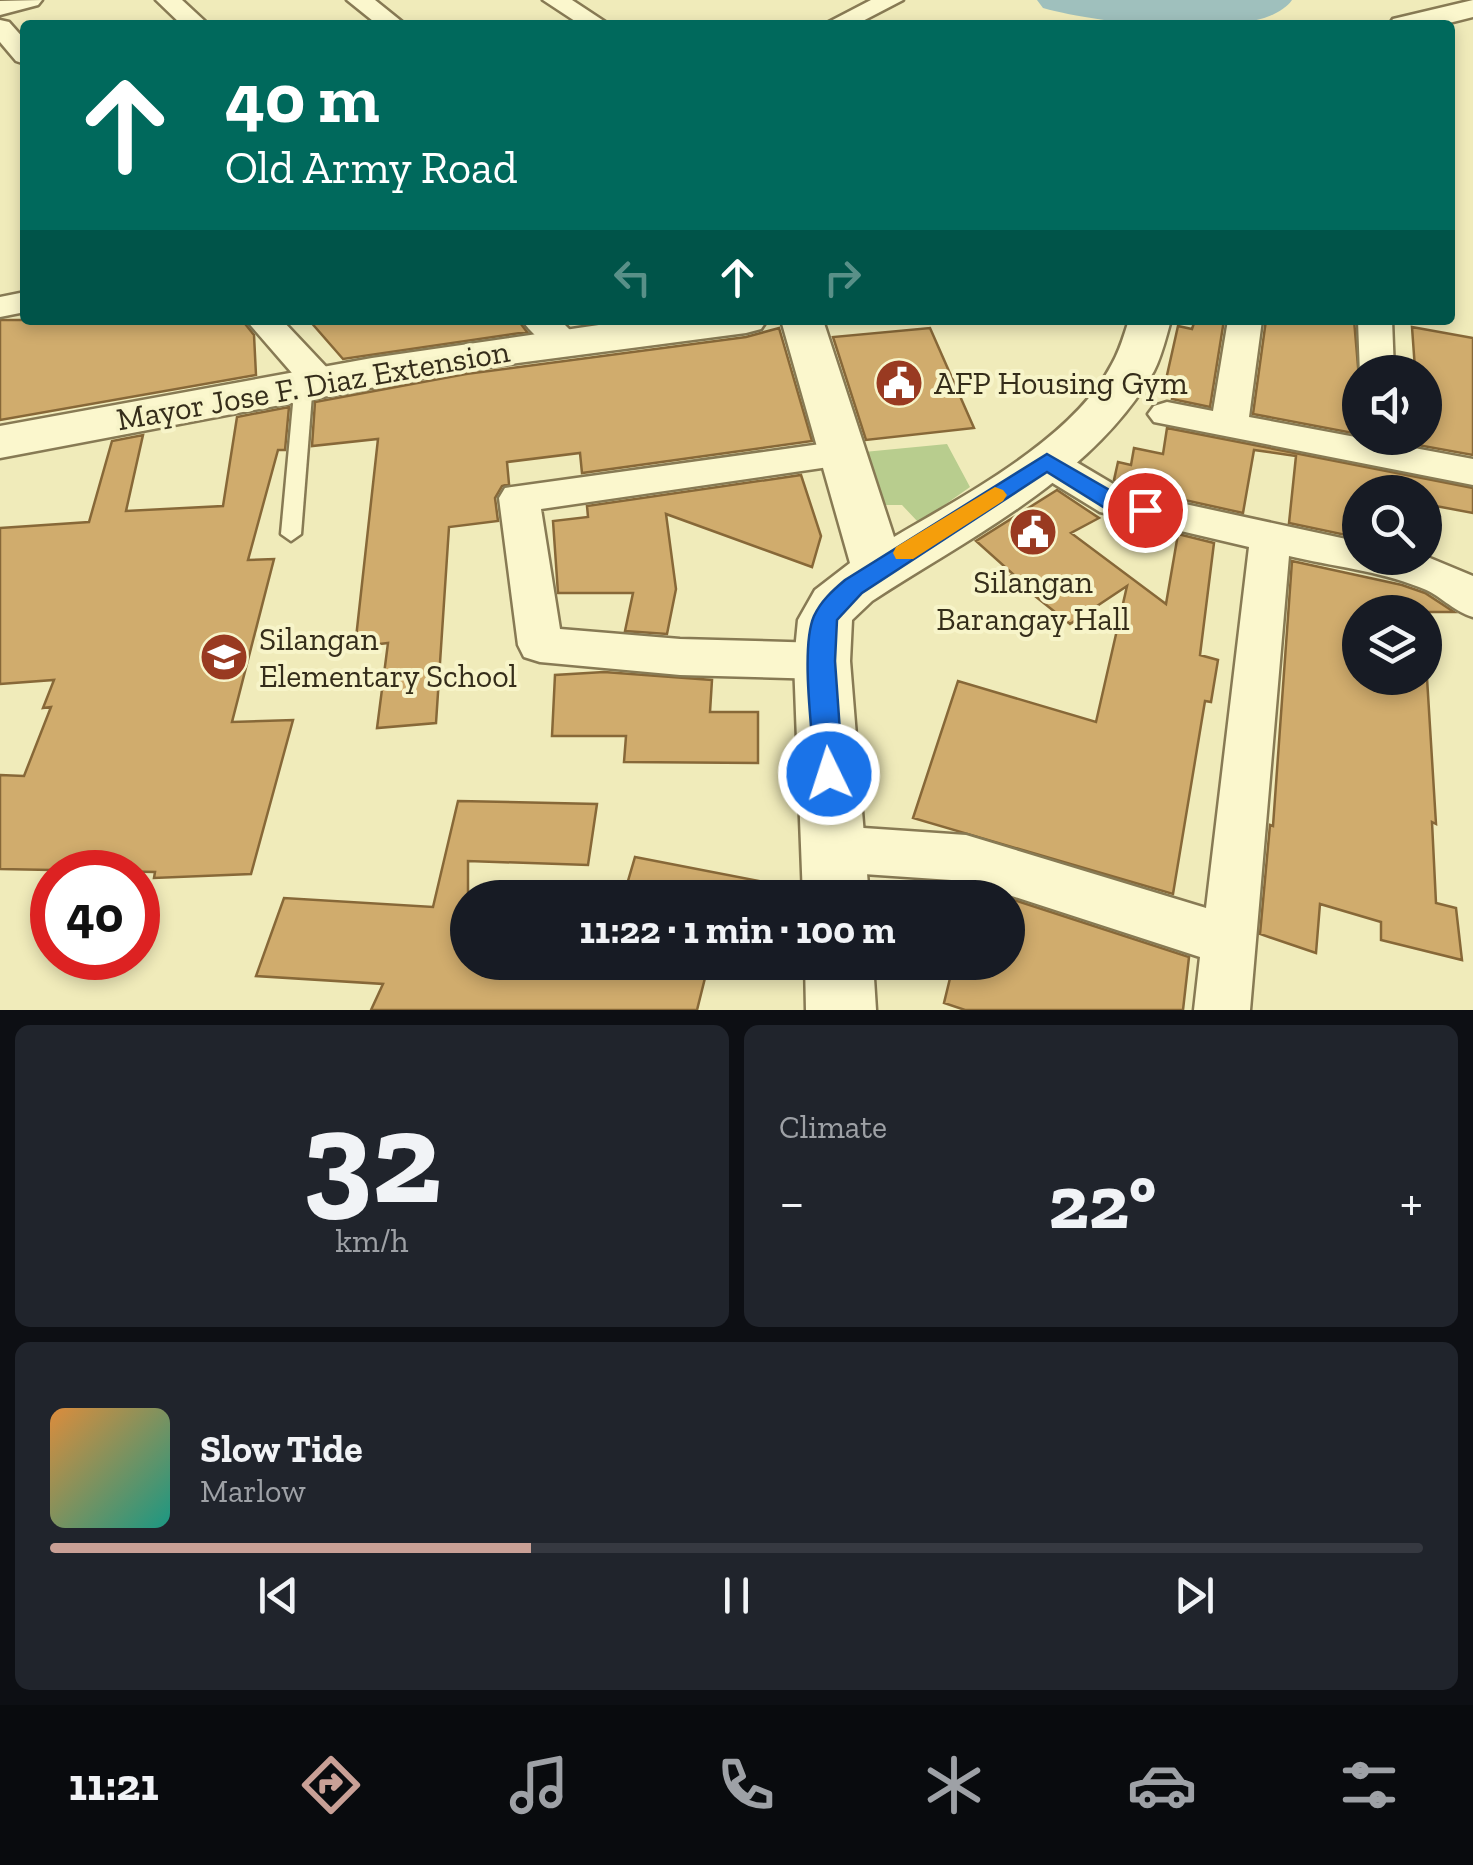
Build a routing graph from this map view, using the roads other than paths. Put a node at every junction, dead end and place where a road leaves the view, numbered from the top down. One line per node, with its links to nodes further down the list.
1 (30, 0): 6 (street)
2 (168, 0): 8 (street)
3 (358, 0): 9 (street)
4 (555, 0): 10 (street)
5 (891, 0): 11 (street)
6 (0, 8)
7 (1473, 8): 12 (street)
8 (191, 20)
9 (387, 20)
10 (589, 20)
11 (846, 20)
12 (1424, 20)
13 (0, 27): 14 (street)
14 (20, 50)
15 (266, 325): 23 (street)
16 (658, 325): 21 (street, Mayor Jose F. Diaz Extension)
17 (803, 325): 28 (street)
18 (1148, 325): 30 (street)
19 (1244, 325): 25 (street)
20 (1375, 325): 22 (street)
21 (552, 331): 23 (street, Mayor Jose F. Diaz Extension)
22 (1376, 355)
23 (311, 381): 27 (street, Mayor Jose F. Diaz Extension); 32 (lane)
24 (1167, 414): 25 (street)
25 (1229, 425): 26 (street)
26 (1342, 440)
27 (0, 442)
28 (842, 454): 34 (street); 36 (street)
29 (1413, 455): 31 (street)
30 (1047, 462): 33 (street); 34 (street)
31 (1473, 472)
32 (291, 534)
33 (1270, 539): 35 (street); 38 (street)
34 (878, 570): 36 (street)
35 (1473, 601)
36 (822, 661): 37 (street)
37 (836, 873): 38 (street)
38 (1228, 940): 41 (street)
39 (840, 980): 40 (street)
40 (841, 1010)
41 (1222, 1010)

